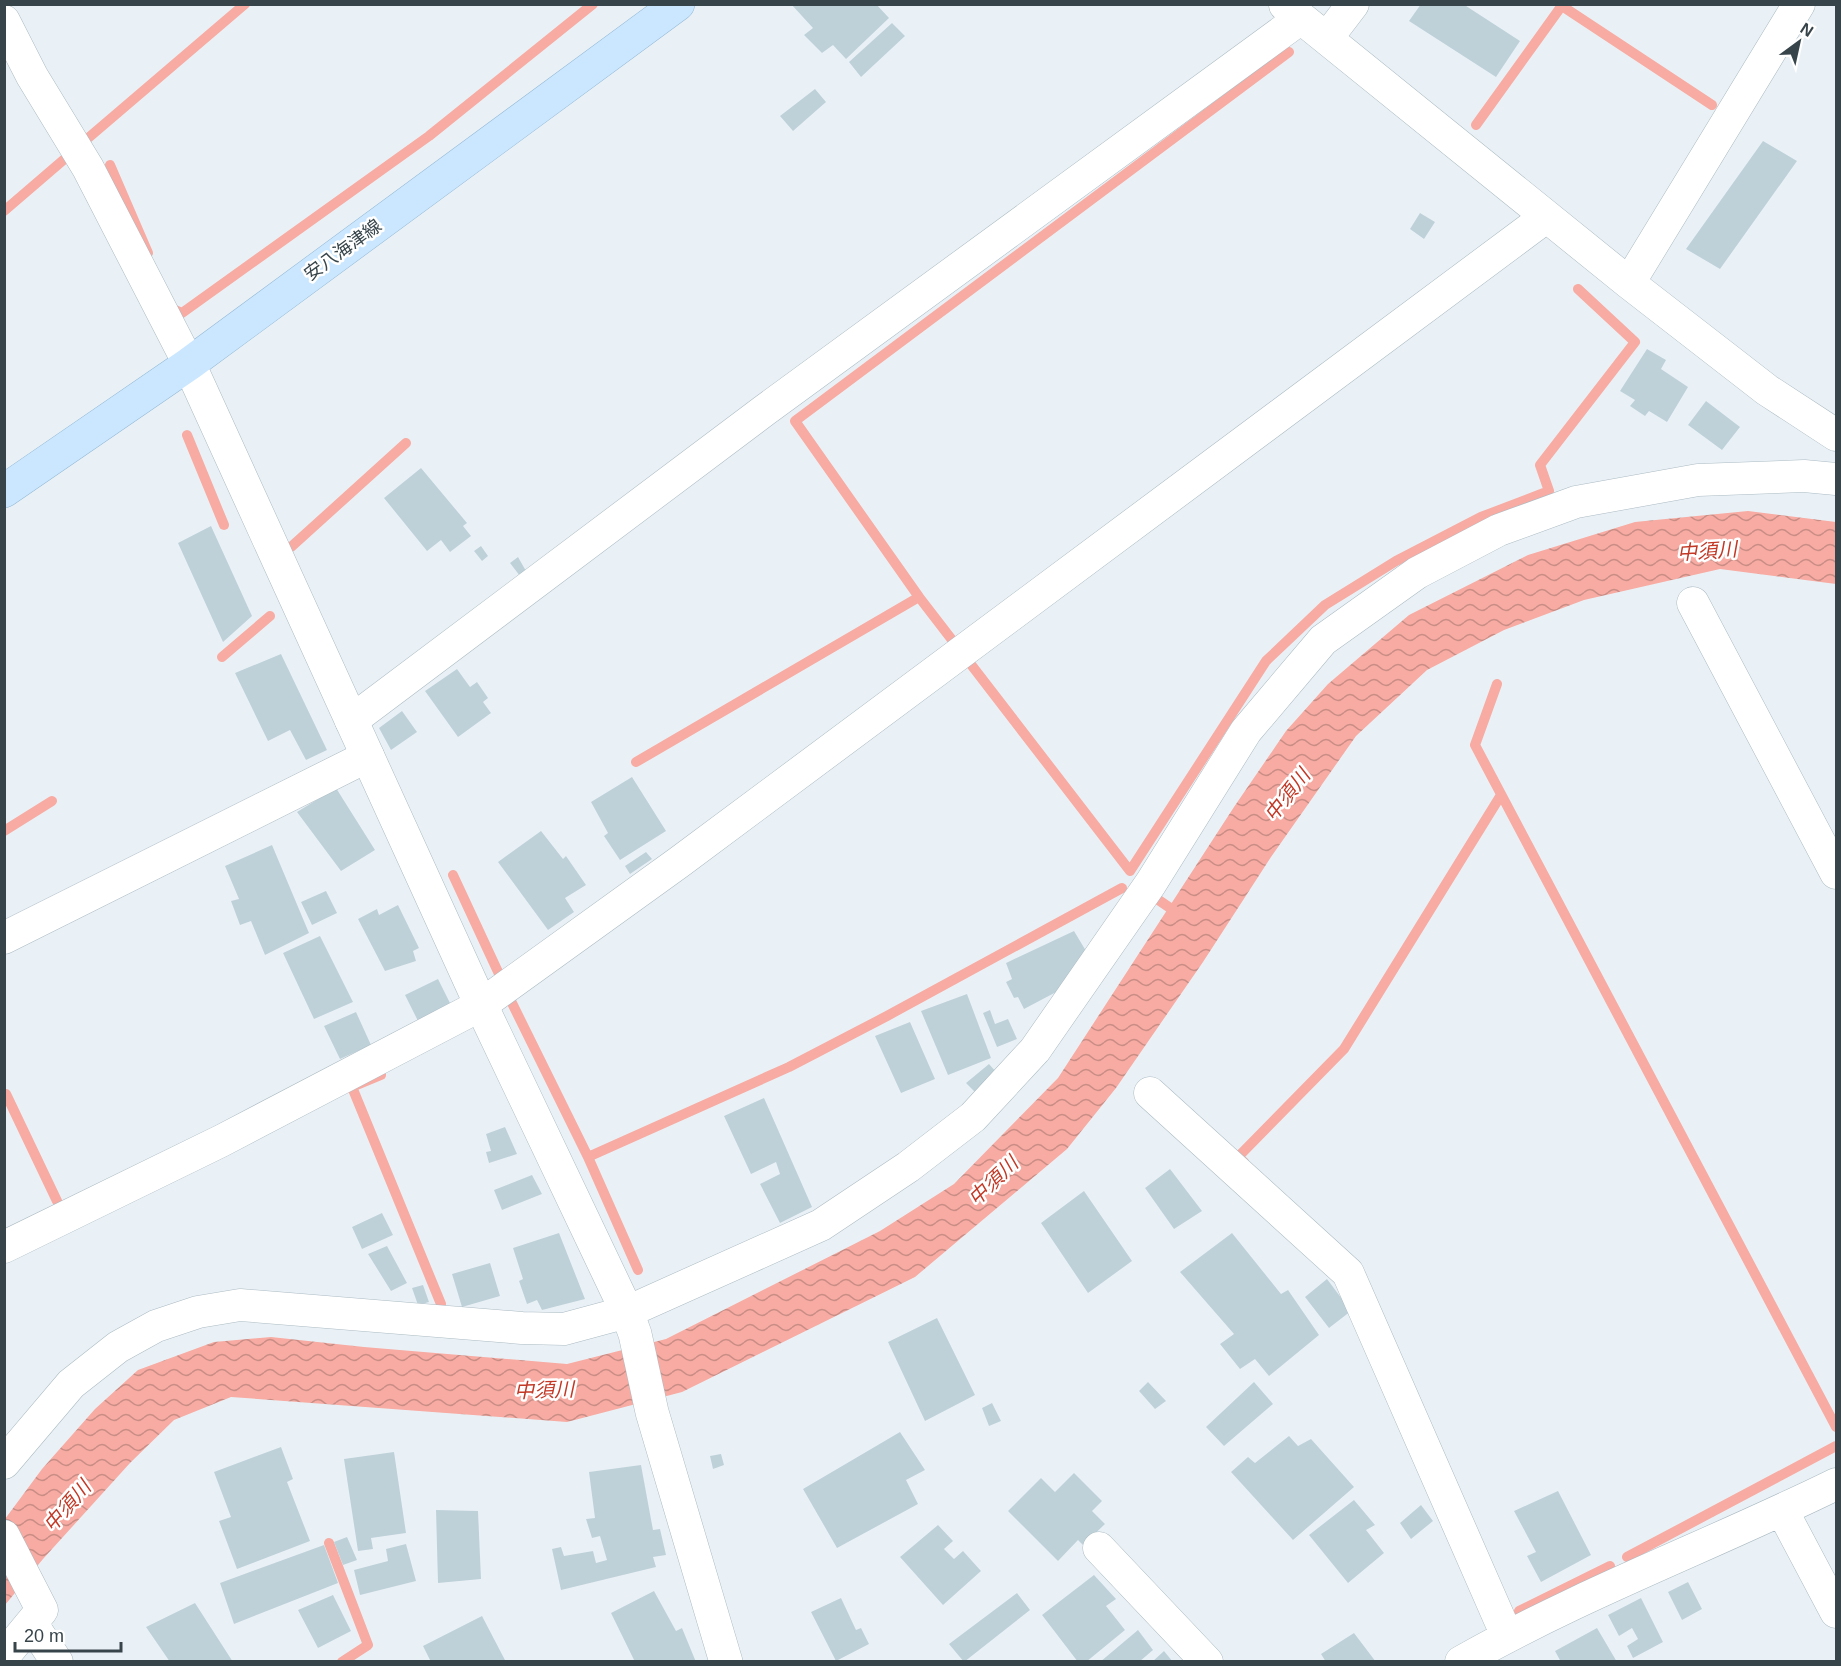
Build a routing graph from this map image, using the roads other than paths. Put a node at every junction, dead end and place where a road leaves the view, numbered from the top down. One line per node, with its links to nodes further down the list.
1 (678, 4): 9 (main road, 安八海津線)
2 (1353, 4): 6 (street)
3 (1799, 4): 8 (street)
4 (1293, 11): 6 (street); 14 (street)
5 (4, 21): 9 (street)
6 (1326, 38): 7 (street)
7 (1546, 217): 8 (street); 18 (street)
8 (1629, 283): 10 (street)
9 (189, 364): 12 (main road, 安八海津線); 14 (street)
10 (1836, 435)
11 (1836, 479): 21 (street)
12 (4, 491)
13 (1693, 603): 16 (street)
14 (351, 721): 15 (street)
15 (368, 756): 17 (street); 18 (street)
16 (1836, 873)
17 (4, 938)
18 (481, 1005): 20 (street); 21 (street)
19 (1150, 1093): 29 (street)
20 (4, 1247)
21 (631, 1323): 22 (street); 32 (street)
22 (4, 1463)
23 (1836, 1484): 24 (street)
24 (1782, 1510): 27 (street); 29 (street)
25 (4, 1536): 28 (street)
26 (1099, 1548): 33 (street)
27 (1836, 1612)
28 (32, 1624): 30 (street); 31 (street)
29 (1507, 1636): 34 (street)
30 (4, 1656)
31 (57, 1662)
32 (726, 1662)
33 (1207, 1662)
34 (1461, 1662)

